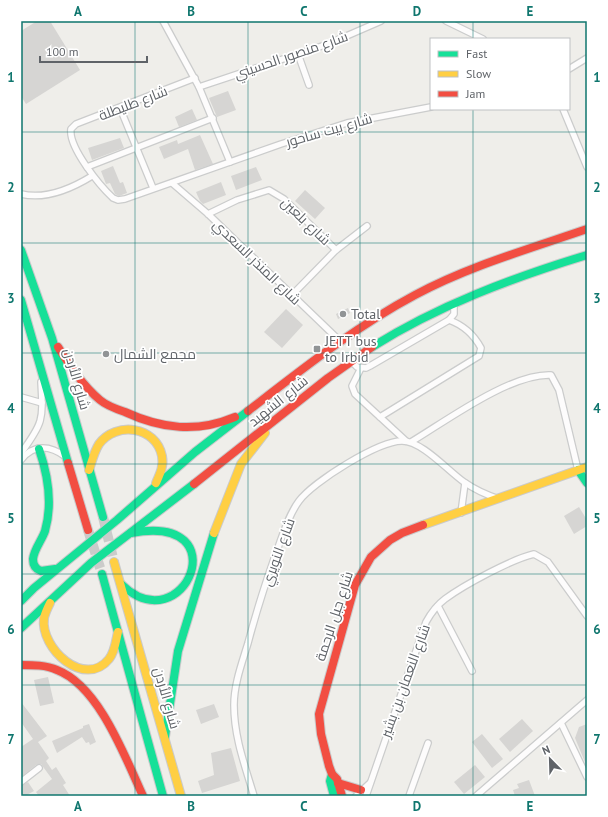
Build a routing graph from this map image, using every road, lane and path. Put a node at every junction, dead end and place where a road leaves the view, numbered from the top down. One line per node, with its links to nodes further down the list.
1 (163, 21): 8 (street)
2 (381, 21): 5 (street, شارع منصور الحسيني)
3 (446, 21): 4 (street)
4 (482, 38)
5 (298, 54): 9 (street); 10 (street, شارع منصور الحسيني)
6 (587, 58): 7 (street)
7 (570, 68)
8 (196, 78): 10 (street); 12 (street, شارع طليطلة)
9 (309, 85)
10 (200, 86): 14 (street)
11 (430, 107): 16 (street, شارع بيت ساحور)
12 (120, 108): 15 (street); 17 (street, شارع طليطلة)
13 (563, 110): 18 (street)
14 (212, 118): 15 (street); 16 (street)
15 (136, 148): 17 (street); 21 (street)
16 (230, 162): 20 (street, شارع بيت ساحور)
17 (87, 167): 19 (street)
18 (587, 167)
19 (92, 176): 21 (street, شارع بيت ساحور); 22 (street)
20 (172, 183): 21 (street, شارع بيت ساحور); 23 (street, شارع المنذر السعدي)
21 (154, 188)
22 (21, 194)
23 (208, 214): 27 (street, شارع بلعين); 29 (street, شارع المنذر السعدي)
24 (367, 226): 27 (street)
25 (587, 229): 34 (main road, شارع الشهيد)
26 (21, 250): 33 (main road, شارع الأردن)
27 (336, 250): 29 (street)
28 (587, 255): 31 (main road, شارع الشهيد)
29 (292, 295): 34 (street, شارع المنذر السعدي)
30 (21, 300): 36 (main road)
31 (454, 304): 32 (street); 35 (main road, شارع الشهيد)
32 (449, 320): 37 (street); 41 (street)
33 (52, 338): 40 (main road); 50 (main road, شارع الأردن)
34 (341, 342): 40 (main road, شارع الشهيد)
35 (351, 361): 37 (street); 42 (main road, شارع الشهيد)
36 (40, 365): 39 (street); 47 (main road)
37 (361, 368): 41 (street)
38 (21, 397): 39 (street)
39 (42, 403): 43 (street)
40 (257, 404): 55 (main road, شارع الشهيد)
41 (380, 417): 44 (street)
42 (276, 420): 59 (main road, شارع الشهيد); 76 (main road)
43 (32, 440): 45 (street); 46 (street)
44 (409, 442): 51 (street); 53 (street); 89 (street, شارع النويري)
45 (39, 449): 47 (street); 48 (street); 61 (main road)
46 (21, 453)
47 (68, 459): 58 (main road)
48 (21, 460)
49 (587, 467): 51 (main road, شارع جبل الرحمة)
50 (89, 470): 55 (main road); 57 (main road, شارع الأردن)
51 (578, 470): 52 (main road); 54 (main road, شارع جبل الرحمة)
52 (587, 482)
53 (465, 483): 54 (street); 56 (street)
54 (499, 499): 56 (main road, شارع جبل الرحمة)
55 (139, 501): 61 (main road, شارع الشهيد)
56 (461, 513): 79 (main road, شارع جبل الرحمة)
57 (103, 517)
58 (88, 530)
59 (129, 533): 63 (main road); 65 (main road, شارع الشهيد)
60 (114, 562): 63 (main road, شارع الأردن)
61 (60, 566): 64 (main road, شارع الشهيد)
62 (102, 574): 71 (main road)
63 (119, 580): 76 (main road, شارع الأردن)
64 (34, 588): 66 (street); 67 (main road, شارع الشهيد)
65 (58, 593): 70 (main road, شارع الشهيد); 71 (main road)
66 (21, 596)
67 (21, 601)
68 (438, 606): 69 (street, شارع النعمان بن بشير); 73 (street); 84 (street, شارع النعمان بن بشير)
69 (587, 616)
70 (21, 628)
71 (118, 630): 87 (main road)
72 (21, 665): 83 (main road)
73 (472, 671)
74 (587, 700): 75 (street)
75 (561, 723): 80 (street); 93 (street)
76 (165, 737): 88 (main road, شارع الأردن)
77 (428, 743): 92 (street)
78 (39, 768): 81 (street)
79 (332, 774): 82 (main road, شارع جبل الرحمة); 90 (main road, شارع جبل الرحمة)
80 (587, 777)
81 (21, 782)
82 (338, 783): 84 (main road); 91 (main road, شارع جبل الرحمة)
83 (139, 787): 85 (street); 86 (main road)
84 (361, 794)
85 (140, 796)
86 (143, 796)
87 (163, 796)
88 (181, 796)
89 (254, 796)
90 (334, 796)
91 (342, 796)
92 (409, 796)
93 (476, 796)

